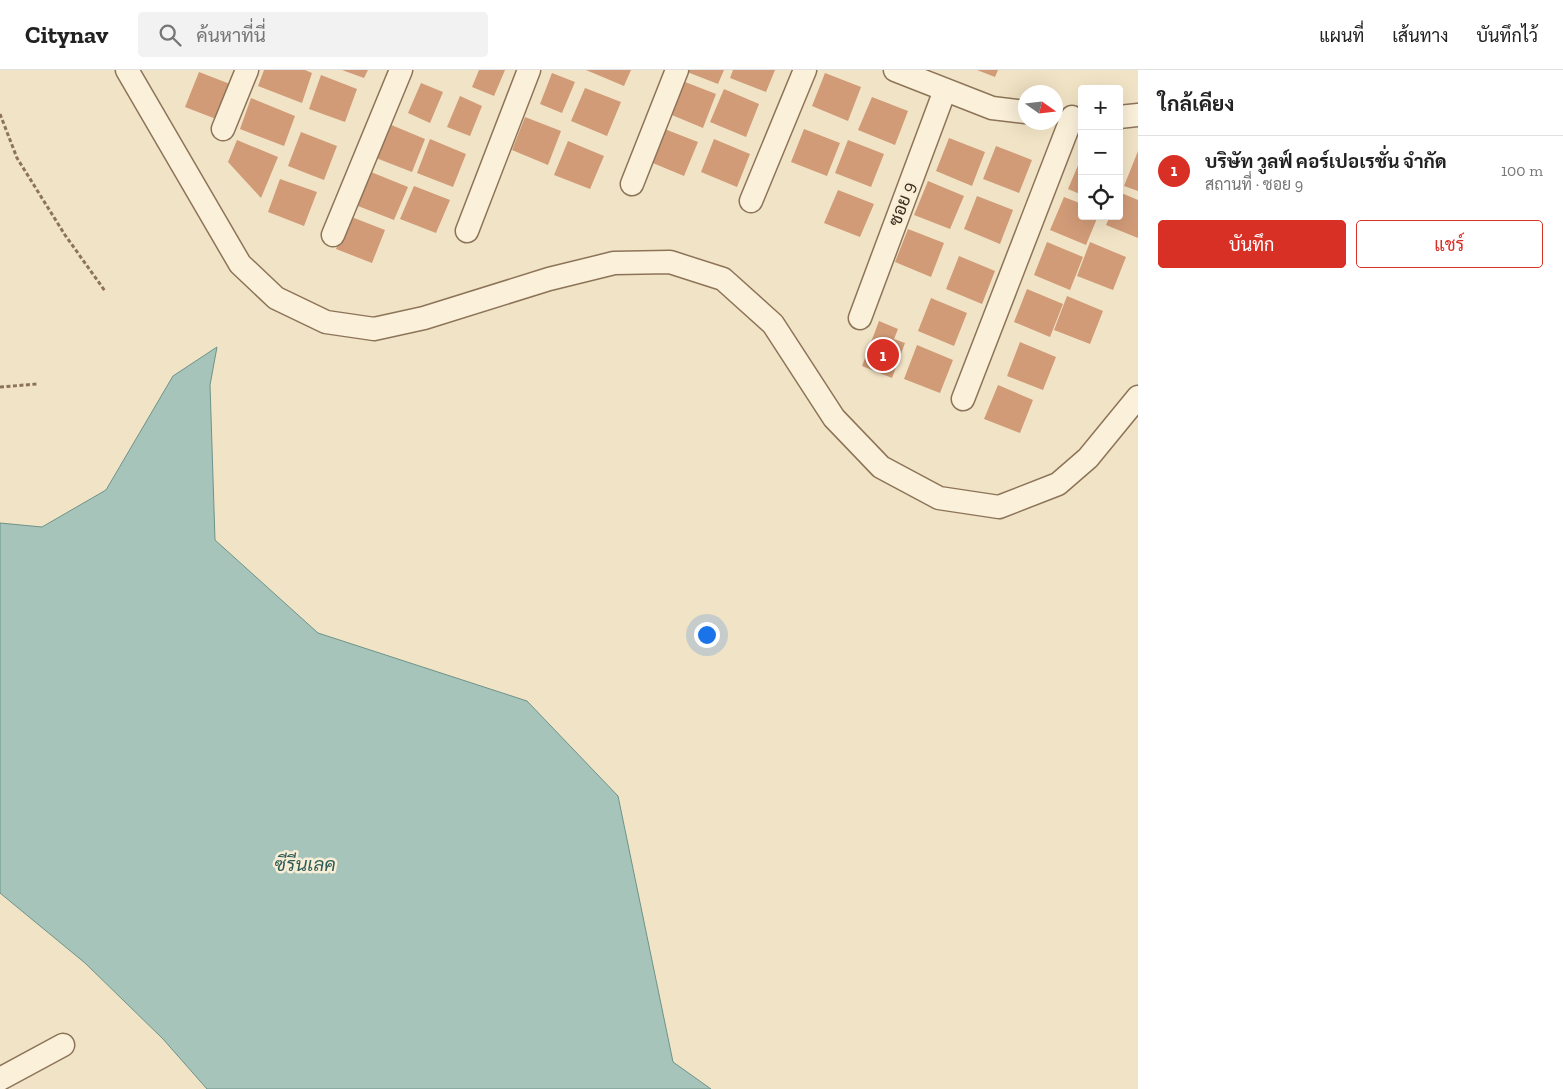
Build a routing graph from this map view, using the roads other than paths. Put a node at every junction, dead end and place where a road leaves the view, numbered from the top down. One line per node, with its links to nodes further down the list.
1 (127, 70): 19 (street)
2 (247, 70): 13 (street)
3 (401, 70): 17 (street)
4 (529, 70): 16 (street)
5 (676, 70): 14 (street)
6 (806, 70): 15 (street)
7 (895, 70): 8 (street)
8 (945, 90): 9 (street); 18 (street, ซอย 9)
9 (1018, 111)
10 (1138, 115): 12 (street)
11 (1070, 117): 20 (street)
12 (1123, 117)
13 (223, 129)
14 (632, 184)
15 (751, 201)
16 (467, 231)
17 (333, 235)
18 (860, 318)
19 (1138, 397)
20 (963, 399)
21 (62, 1045): 22 (street)
22 (0, 1079)

